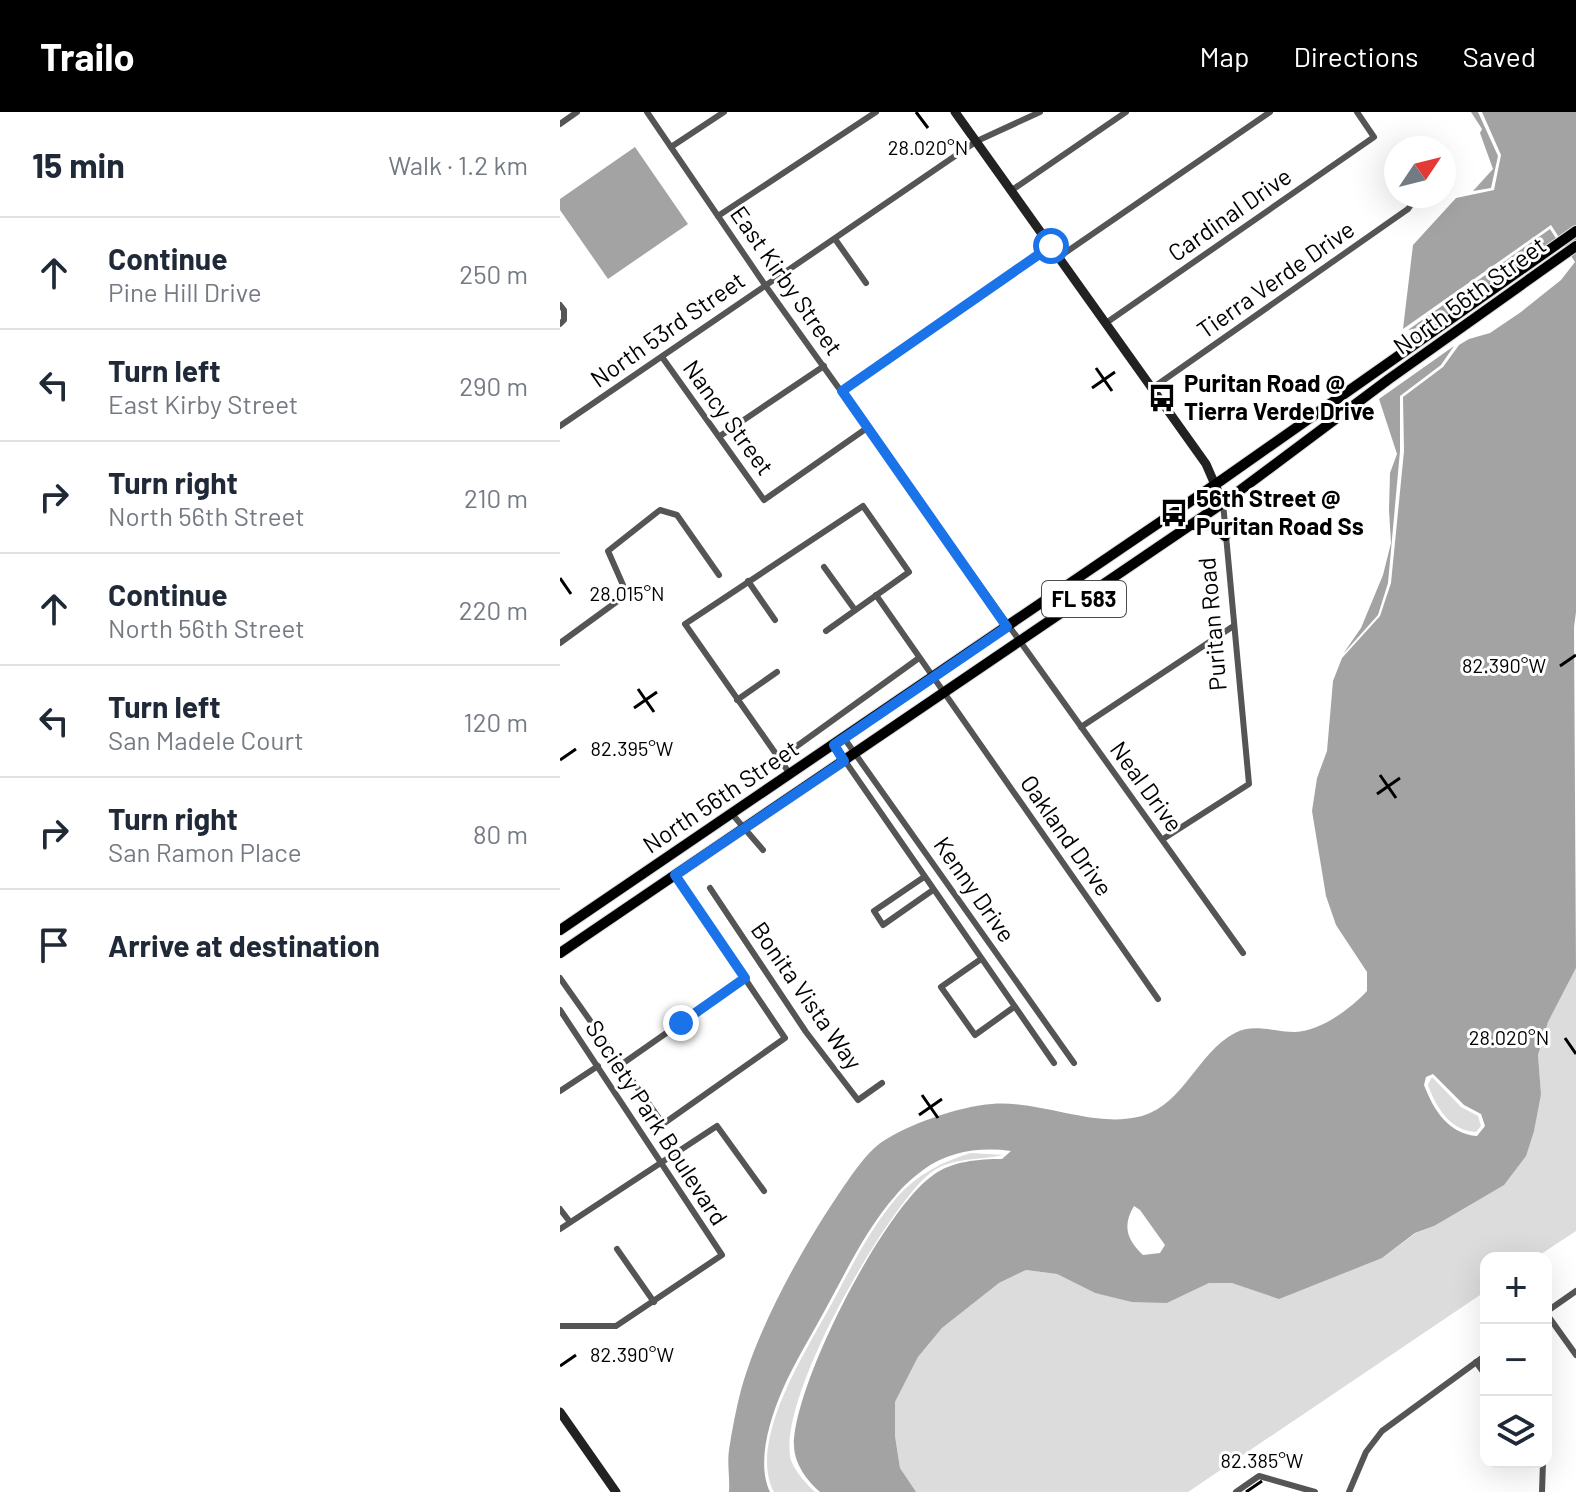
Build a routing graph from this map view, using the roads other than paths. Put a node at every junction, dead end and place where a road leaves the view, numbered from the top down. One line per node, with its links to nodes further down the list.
1 (577, 112): 10 (street)
2 (647, 112): 12 (street, East Kirby Street)
3 (724, 112): 12 (street)
4 (876, 112): 15 (street)
5 (955, 112): 11 (street, Puritan Road)
6 (1040, 112): 11 (street, North 53rd Street)
7 (1126, 112): 13 (street)
8 (1270, 112): 20 (street)
9 (1357, 112): 24 (street, Cardinal Drive)
10 (560, 124)
11 (977, 141): 13 (street, Puritan Road); 17 (street, North 53rd Street)
12 (671, 147): 15 (street, East Kirby Street)
13 (1012, 190): 18 (street, Puritan Road)
14 (1409, 208): 29 (street, Tierra Verde Drive)
15 (718, 216): 22 (street, East Kirby Street)
16 (1576, 231): 19 (main road, North 56th Street / FL 583)
17 (835, 239): 21 (street); 22 (street, North 53rd Street)
18 (1051, 246): 20 (street, Puritan Road); 30 (street)
19 (1567, 247): 28 (main road, North 56th Street / FL 583); 31 (main road, North 56th Street / FL 583)
20 (1059, 257): 24 (street, Puritan Road)
21 (866, 283)
22 (765, 285): 26 (street, North 53rd Street); 27 (street, East Kirby Street)
23 (560, 305): 25 (street)
24 (1106, 323): 29 (street, Puritan Road)
25 (560, 324)
26 (662, 357): 32 (street, North 53rd Street); 34 (street, Nancy Street)
27 (824, 366): 30 (street, East Kirby Street); 34 (street)
28 (1356, 386): 31 (main road); 35 (main road, North 56th Street / FL 583)
29 (1151, 389): 35 (street, Puritan Road)
30 (842, 391): 33 (street, East Kirby Street)
31 (1364, 398): 36 (main road, North 56th Street / FL 583)
32 (560, 426)
33 (867, 428): 34 (street, Nancy Street); 47 (street, East Kirby Street)
34 (720, 436)
35 (1216, 484): 36 (street, Puritan Road); 39 (main road, North 56th Street / FL 583)
36 (1223, 503): 37 (main road, North 56th Street / FL 583); 38 (street, Puritan Road)
37 (1191, 525): 38 (main road); 43 (main road, North 56th Street / FL 583)
38 (1225, 536): 48 (street, Puritan Road)
39 (1097, 565): 43 (main road); 47 (main road, North 56th Street / FL 583)
40 (824, 567): 45 (street)
41 (719, 575): 50 (street)
42 (748, 581): 44 (street); 46 (street); 56 (street)
43 (1108, 582): 51 (main road, North 56th Street / FL 583)
44 (876, 595): 45 (street); 52 (street, Oakland Drive)
45 (855, 610): 49 (street)
46 (775, 620)
47 (1007, 627): 51 (street, Neal Drive); 54 (main road, North 56th Street / FL 583)
48 (1232, 627): 57 (street); 66 (street, Puritan Road)
49 (826, 631)
50 (560, 643)
51 (1019, 643): 55 (main road, North 56th Street / FL 583); 57 (street, Neal Drive)
52 (919, 658): 54 (street, Oakland Drive); 61 (street)
53 (777, 672): 56 (street)
54 (934, 678): 55 (street, Oakland Drive); 58 (main road, North 56th Street / FL 583)
55 (945, 693): 60 (main road, North 56th Street / FL 583); 78 (street, Oakland Drive)
56 (737, 700): 61 (street)
57 (1081, 727): 66 (street, Neal Drive)
58 (844, 738): 59 (main road, North 56th Street / FL 583); 60 (street, Kenny Drive)
59 (834, 745): 62 (street); 63 (main road, North 56th Street / FL 583)
60 (855, 753): 62 (main road, North 56th Street / FL 583); 82 (street, Kenny Drive)
61 (779, 759): 63 (street)
62 (844, 761): 65 (main road, North 56th Street / FL 583); 69 (street)
63 (790, 774): 64 (main road, North 56th Street / FL 583)
64 (732, 814): 65 (street); 72 (main road, North 56th Street / FL 583)
65 (744, 830): 67 (street); 68 (main road, North 56th Street / FL 583)
66 (1163, 839): 74 (street, Neal Drive)
67 (763, 850)
68 (675, 875): 73 (main road, North 56th Street / FL 583); 77 (street)
69 (924, 877): 71 (street); 71 (street)
70 (710, 888): 85 (street, Bonita Vista Way)
71 (933, 890): 75 (street)
72 (560, 930)
73 (560, 953)
74 (1243, 953)
75 (981, 959): 79 (street); 79 (street)
76 (560, 978): 83 (street)
77 (745, 978): 83 (street); 83 (street)
78 (1158, 999)
79 (1014, 1007): 81 (street)
80 (560, 1010): 84 (street, Society Park Boulevard)
81 (1054, 1063)
82 (1074, 1063)
83 (622, 1064)
84 (598, 1066): 86 (street); 87 (street, Society Park Boulevard)
85 (882, 1083)
86 (560, 1091)
87 (660, 1161): 88 (street); 90 (street); 94 (street, Society Park Boulevard)
88 (764, 1191)
89 (560, 1209): 90 (street)
90 (570, 1222): 91 (street)
91 (560, 1229)
92 (617, 1249): 94 (street)
93 (1576, 1291): 95 (street)
94 (654, 1302): 97 (street)
95 (1552, 1308)
96 (1552, 1321): 98 (street)
97 (560, 1326)
98 (1576, 1355)
99 (1480, 1359): 100 (street)
100 (1476, 1362): 101 (street); 107 (street)
101 (1480, 1368)
102 (560, 1412): 104 (street)
103 (1543, 1468): 108 (street)
104 (616, 1492)
105 (1236, 1492): 106 (street)
106 (1315, 1492)
107 (1349, 1492)
108 (1542, 1492)

